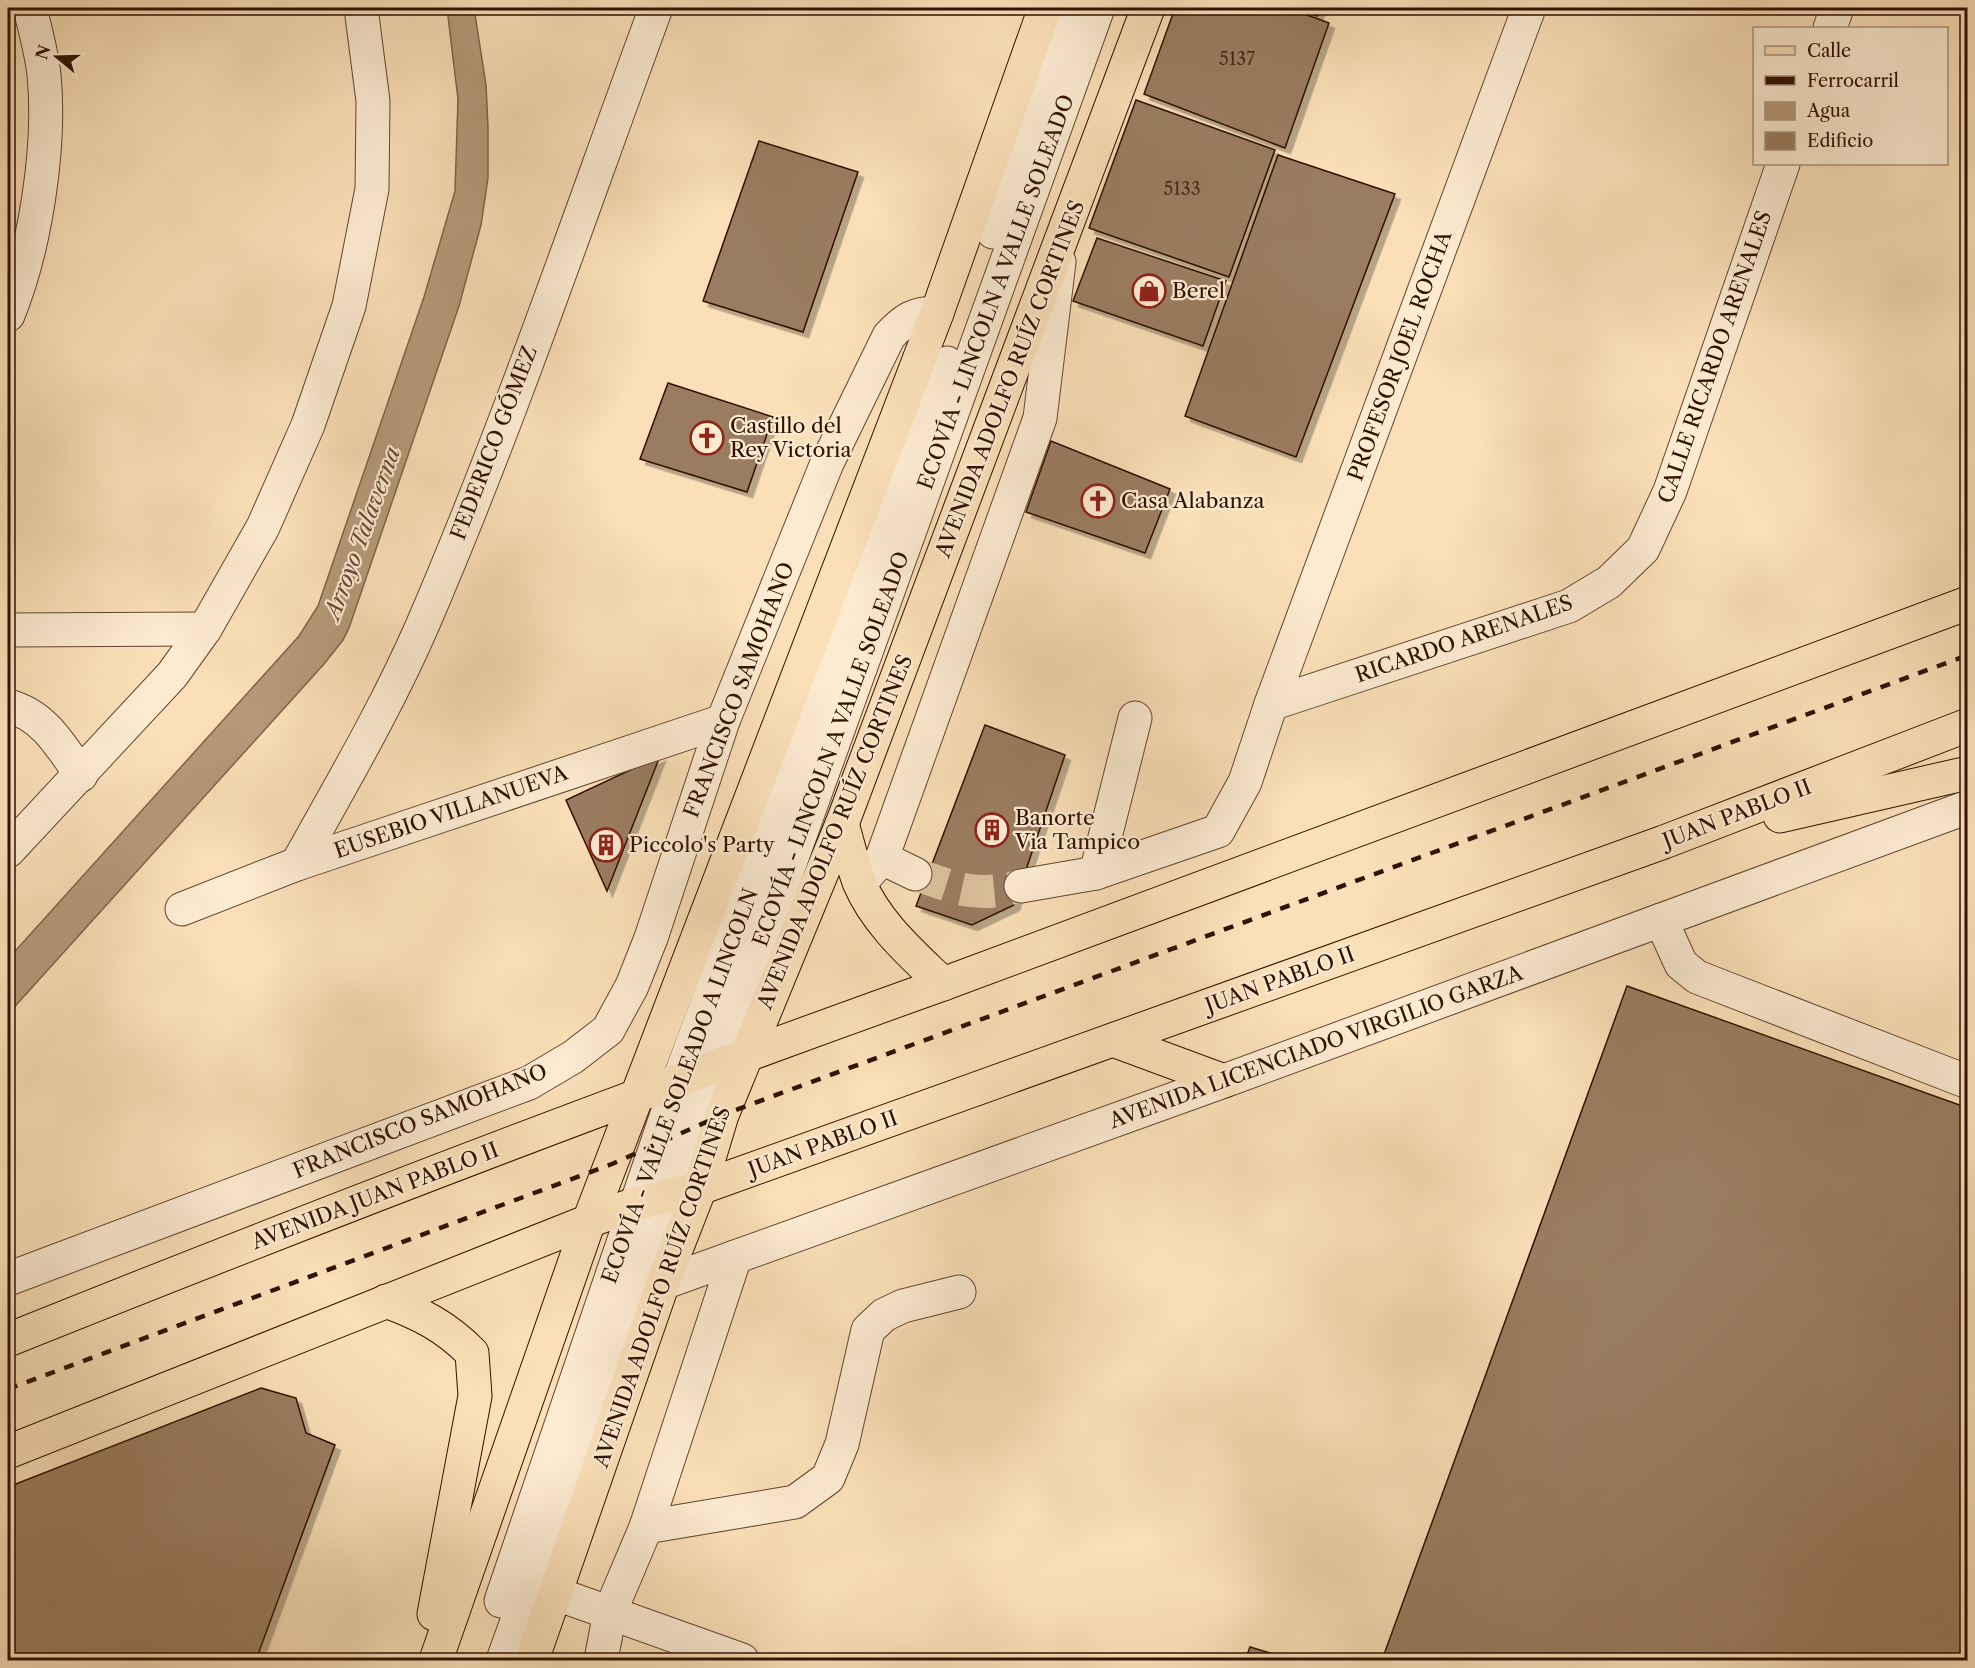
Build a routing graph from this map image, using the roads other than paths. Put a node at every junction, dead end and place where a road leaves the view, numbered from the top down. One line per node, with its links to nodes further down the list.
1 (30, 8): 14 (street)
2 (361, 8): 17 (street)
3 (656, 8): 31 (street, FEDERICO GÓMEZ)
4 (1045, 8): 13 (main road)
5 (1072, 8): 42 (street, ECOVÍA - VALLE SOLEADO A LINCOLN)
6 (1098, 8): 40 (street, ECOVÍA - LINCOLN A VALLE SOLEADO)
7 (1148, 8): 12 (main road, AVENIDA ADOLFO RUÍZ CORTINES)
8 (1529, 8): 19 (street, PROFESOR JOEL ROCHA)
9 (1837, 8): 10 (street)
10 (1830, 27)
11 (1783, 165): 15 (street, CALLE RICARDO ARENALES)
12 (1061, 243): 27 (main road, AVENIDA ADOLFO RUÍZ CORTINES); 30 (street)
13 (937, 313): 22 (street, FRANCISCO SAMOHANO); 44 (main road)
14 (8, 315)
15 (1643, 549): 19 (street, RICARDO ARENALES)
16 (1968, 603): 38 (main road)
17 (205, 628): 18 (street); 25 (street)
18 (8, 630)
19 (1271, 704): 32 (street, PROFESOR JOEL ROCHA)
20 (8, 705): 25 (street)
21 (1135, 718): 32 (street)
22 (723, 721): 31 (street, EUSEBIO VILLANUEVA); 49 (street, FRANCISCO SAMOHANO)
23 (1968, 725): 28 (main road, JUAN PABLO II)
24 (1968, 773): 28 (main road)
25 (81, 775): 29 (street)
26 (1968, 807): 37 (street, AVENIDA LICENCIADO VIRGILIO GARZA)
27 (842, 824): 34 (main road); 40 (main road, AVENIDA ADOLFO RUÍZ CORTINES)
28 (1664, 842): 39 (main road, JUAN PABLO II)
29 (8, 851)
30 (882, 858): 33 (street); 34 (street)
31 (297, 864): 36 (street, EUSEBIO VILLANUEVA)
32 (1096, 873): 35 (street, PROFESOR JOEL ROCHA)
33 (915, 874)
34 (860, 883): 38 (main road)
35 (1021, 886)
36 (182, 909)
37 (1661, 920): 41 (street); 43 (street, AVENIDA LICENCIADO VIRGILIO GARZA)
38 (943, 984): 40 (main road)
39 (1113, 1040): 43 (main road); 45 (main road, JUAN PABLO II)
40 (731, 1062): 42 (main road, AVENIDA JUAN PABLO II); 45 (main road, AVENIDA ADOLFO RUÍZ CORTINES)
41 (1967, 1080)
42 (678, 1082): 44 (main road, AVENIDA JUAN PABLO II); 46 (street, ECOVÍA - VALLE SOLEADO A LINCOLN)
43 (1224, 1082): 48 (street, AVENIDA LICENCIADO VIRGILIO GARZA)
44 (638, 1096): 47 (main road); 53 (main road, AVENIDA JUAN PABLO II)
45 (686, 1191): 46 (main road, JUAN PABLO II); 50 (main road, AVENIDA ADOLFO RUÍZ CORTINES); 61 (street)
46 (635, 1204): 47 (main road, JUAN PABLO II); 60 (street, ECOVÍA - VALLE SOLEADO A LINCOLN)
47 (589, 1221): 52 (main road); 59 (main road)
48 (735, 1257): 50 (street, AVENIDA LICENCIADO VIRGILIO GARZA); 55 (street)
49 (8, 1279)
50 (663, 1283): 56 (main road, AVENIDA ADOLFO RUÍZ CORTINES)
51 (959, 1292): 55 (street)
52 (386, 1300): 54 (main road); 58 (main road)
53 (8, 1340)
54 (8, 1452)
55 (646, 1527): 57 (street)
56 (554, 1593): 57 (street); 62 (main road, AVENIDA ADOLFO RUÍZ CORTINES)
57 (610, 1612): 63 (street); 64 (street)
58 (424, 1660)
59 (436, 1660)
60 (480, 1660)
61 (503, 1660)
62 (532, 1660)
63 (601, 1660)
64 (742, 1660)

